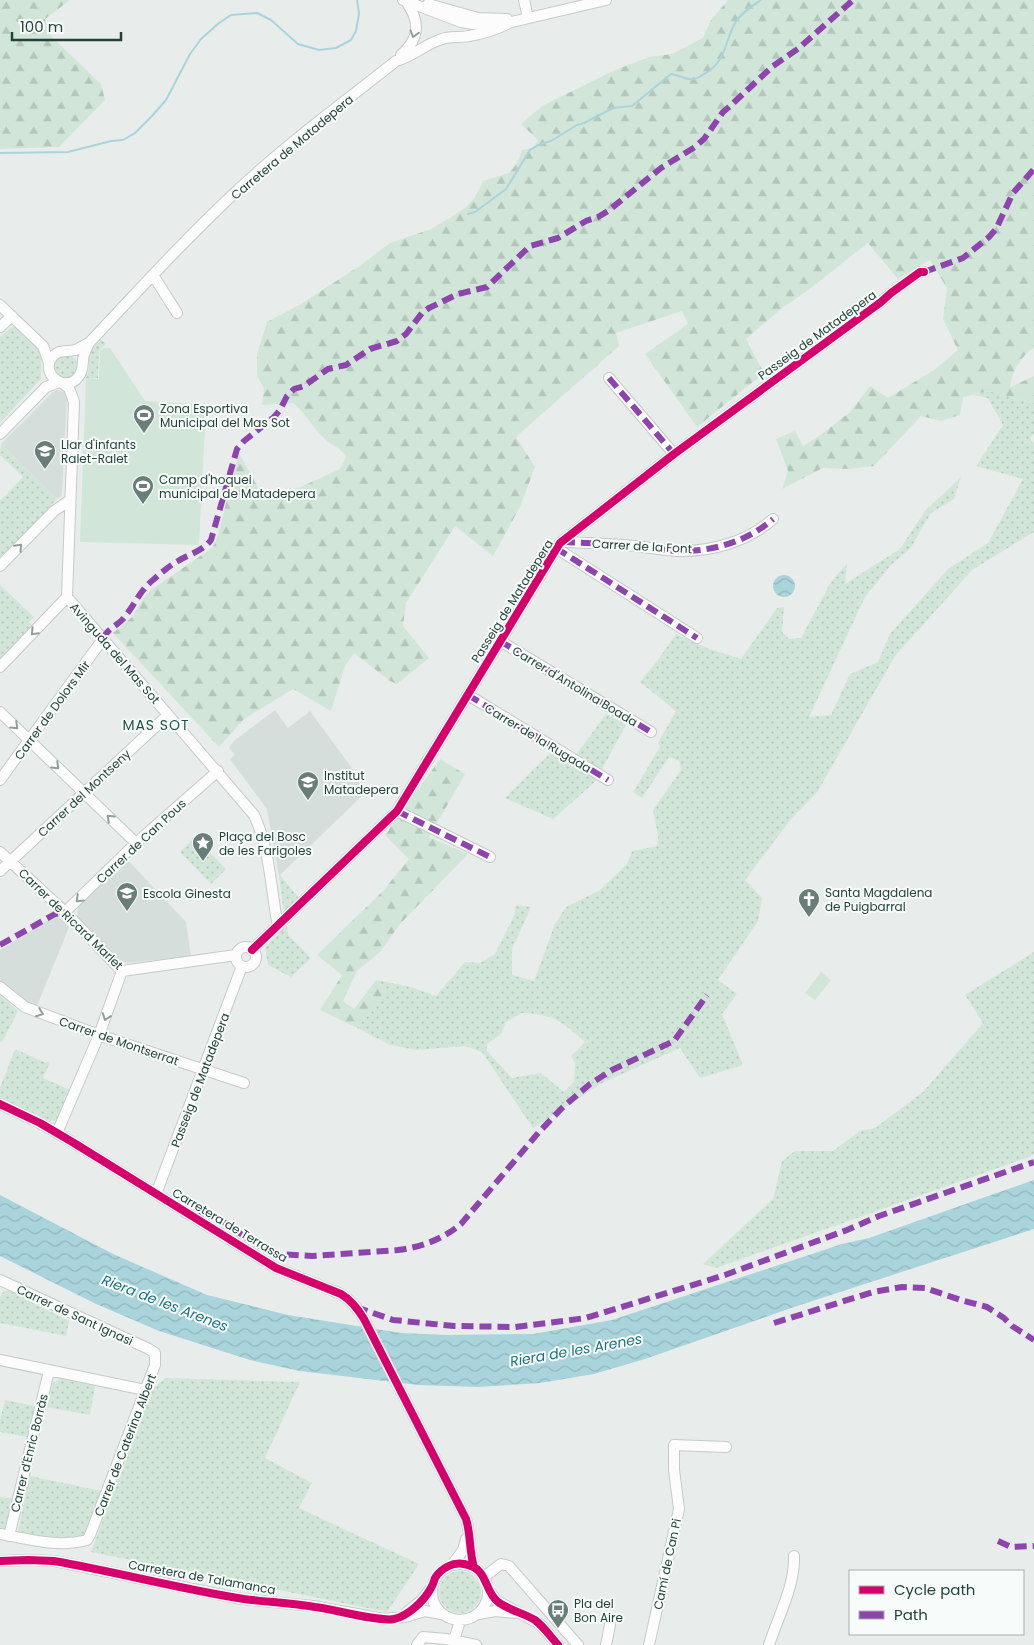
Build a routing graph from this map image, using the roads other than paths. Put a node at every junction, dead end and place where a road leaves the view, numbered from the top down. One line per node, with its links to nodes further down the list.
1 (524, 0): 5 (street)
2 (606, 0): 5 (street)
3 (408, 1): 4 (street); 6 (street); 9 (street, one-way to 9)
4 (428, 4): 5 (street); 6 (street)
5 (525, 18): 7 (street)
6 (461, 22): 7 (street); 8 (street)
7 (506, 24): 8 (street, Carretera de Matadepera)
8 (448, 37): 9 (street, Carretera de Matadepera)
9 (396, 61): 11 (street, Carretera de Matadepera)
10 (924, 272): 27 (street, Passeig de Matadepera)
11 (153, 275): 13 (street); 16 (street, Carretera de Matadepera)
12 (0, 304): 14 (street)
13 (177, 313)
14 (12, 316): 15 (street); 17 (street)
15 (0, 327)
16 (88, 343): 18 (street); 19 (street)
17 (43, 346): 18 (street); 20 (street)
18 (67, 351): 19 (street); 20 (street)
19 (82, 364): 21 (street)
20 (49, 366): 23 (street); 24 (street)
21 (78, 377): 23 (street); 25 (street, Avinguda del Mas Sot)
22 (609, 378): 27 (street)
23 (61, 383): 24 (street); 25 (street)
24 (46, 387): 26 (street)
25 (74, 402): 28 (street, Avinguda del Mas Sot)
26 (0, 434)
27 (674, 454): 30 (street, Passeig de Matadepera)
28 (70, 500): 31 (street, one-way to 28); 32 (street, Avinguda del Mas Sot)
29 (773, 519): 30 (street, Carrer de la Font)
30 (559, 545): 34 (street); 35 (street, Passeig de Matadepera)
31 (0, 566)
32 (68, 597): 33 (street, Avinguda del Mas Sot); 36 (street, one-way to 36)
33 (103, 638): 39 (street, Avinguda del Mas Sot); 41 (street, Carrer de Dolors Mir)
34 (697, 638)
35 (500, 641): 37 (street, Passeig de Matadepera); 40 (street, Carrer d'Antolina Boada)
36 (0, 667)
37 (468, 695): 44 (street, Carrer de la Rugada); 46 (street, Passeig de Matadepera)
38 (0, 712): 41 (street, one-way to 41)
39 (168, 715): 42 (street, Avinguda del Mas Sot); 45 (street, Carrer del Montseny)
40 (651, 732)
41 (29, 740): 43 (street, Carrer de Dolors Mir); 45 (street, one-way to 45)
42 (218, 771): 47 (street, Carrer de Can Pous); 53 (street, Avinguda del Mas Sot)
43 (0, 780)
44 (608, 780)
45 (84, 793): 47 (street, one-way to 45); 50 (street, Carrer del Montseny)
46 (397, 811): 49 (street); 53 (street, Passeig de Matadepera)
47 (136, 843): 52 (street, Carrer de Can Pous, one-way to 52)
48 (0, 852): 50 (street, Carrer de Ricard Marlet)
49 (490, 857)
50 (10, 861): 51 (street, Carrer del Montseny); 52 (street, Carrer de Ricard Marlet)
51 (0, 871)
52 (65, 912): 57 (street, Carrer de Ricard Marlet)
53 (278, 926): 54 (street, Passeig de Matadepera)
54 (252, 950): 55 (street); 56 (street)
55 (236, 954): 56 (street); 57 (street, Carrer de Ricard Marlet)
56 (242, 966): 60 (street, Passeig de Matadepera)
57 (122, 971): 59 (street, one-way to 59)
58 (0, 987): 59 (street, Carrer de Montserrat, one-way to 59)
59 (99, 1035): 60 (street, Carrer de Montserrat); 63 (street)
60 (204, 1070): 61 (street, Carrer de Montserrat); 64 (street, Passeig de Matadepera)
61 (244, 1083)
62 (0, 1104): 63 (street, Carretera de Terrassa)
63 (57, 1133): 64 (street, Carretera de Terrassa)
64 (156, 1194): 71 (street, Carretera de Terrassa)
65 (0, 1280): 66 (street, Carrer de Sant Ignasi)
66 (150, 1350): 69 (street, Carrer de Caterina Albert)
67 (0, 1360): 68 (street)
68 (49, 1371): 69 (street); 72 (street, Carrer d'Enric Borràs)
69 (146, 1390): 72 (street, Carrer de Caterina Albert)
70 (726, 1447): 92 (street, Camí de Can Pi)
71 (468, 1528): 75 (street); 76 (street, Carretera de Terrassa)
72 (5, 1535)
73 (794, 1556): 93 (street)
74 (0, 1562): 83 (street, Carretera de Talamanca)
75 (452, 1565): 76 (street); 78 (street)
76 (474, 1567): 77 (street)
77 (484, 1577): 79 (street); 90 (street)
78 (432, 1587): 82 (street); 83 (street)
79 (488, 1590): 80 (street); 81 (street)
80 (518, 1613): 81 (street); 89 (street)
81 (479, 1614): 84 (street)
82 (444, 1616): 83 (street, Carretera de Talamanca); 84 (street); 86 (street)
83 (394, 1619)
84 (460, 1621): 86 (street)
85 (610, 1625): 91 (street)
86 (450, 1640): 87 (street); 88 (street)
87 (420, 1641)
88 (476, 1645)
89 (558, 1645)
90 (578, 1645)
91 (606, 1645)
92 (650, 1645)
93 (769, 1645)

